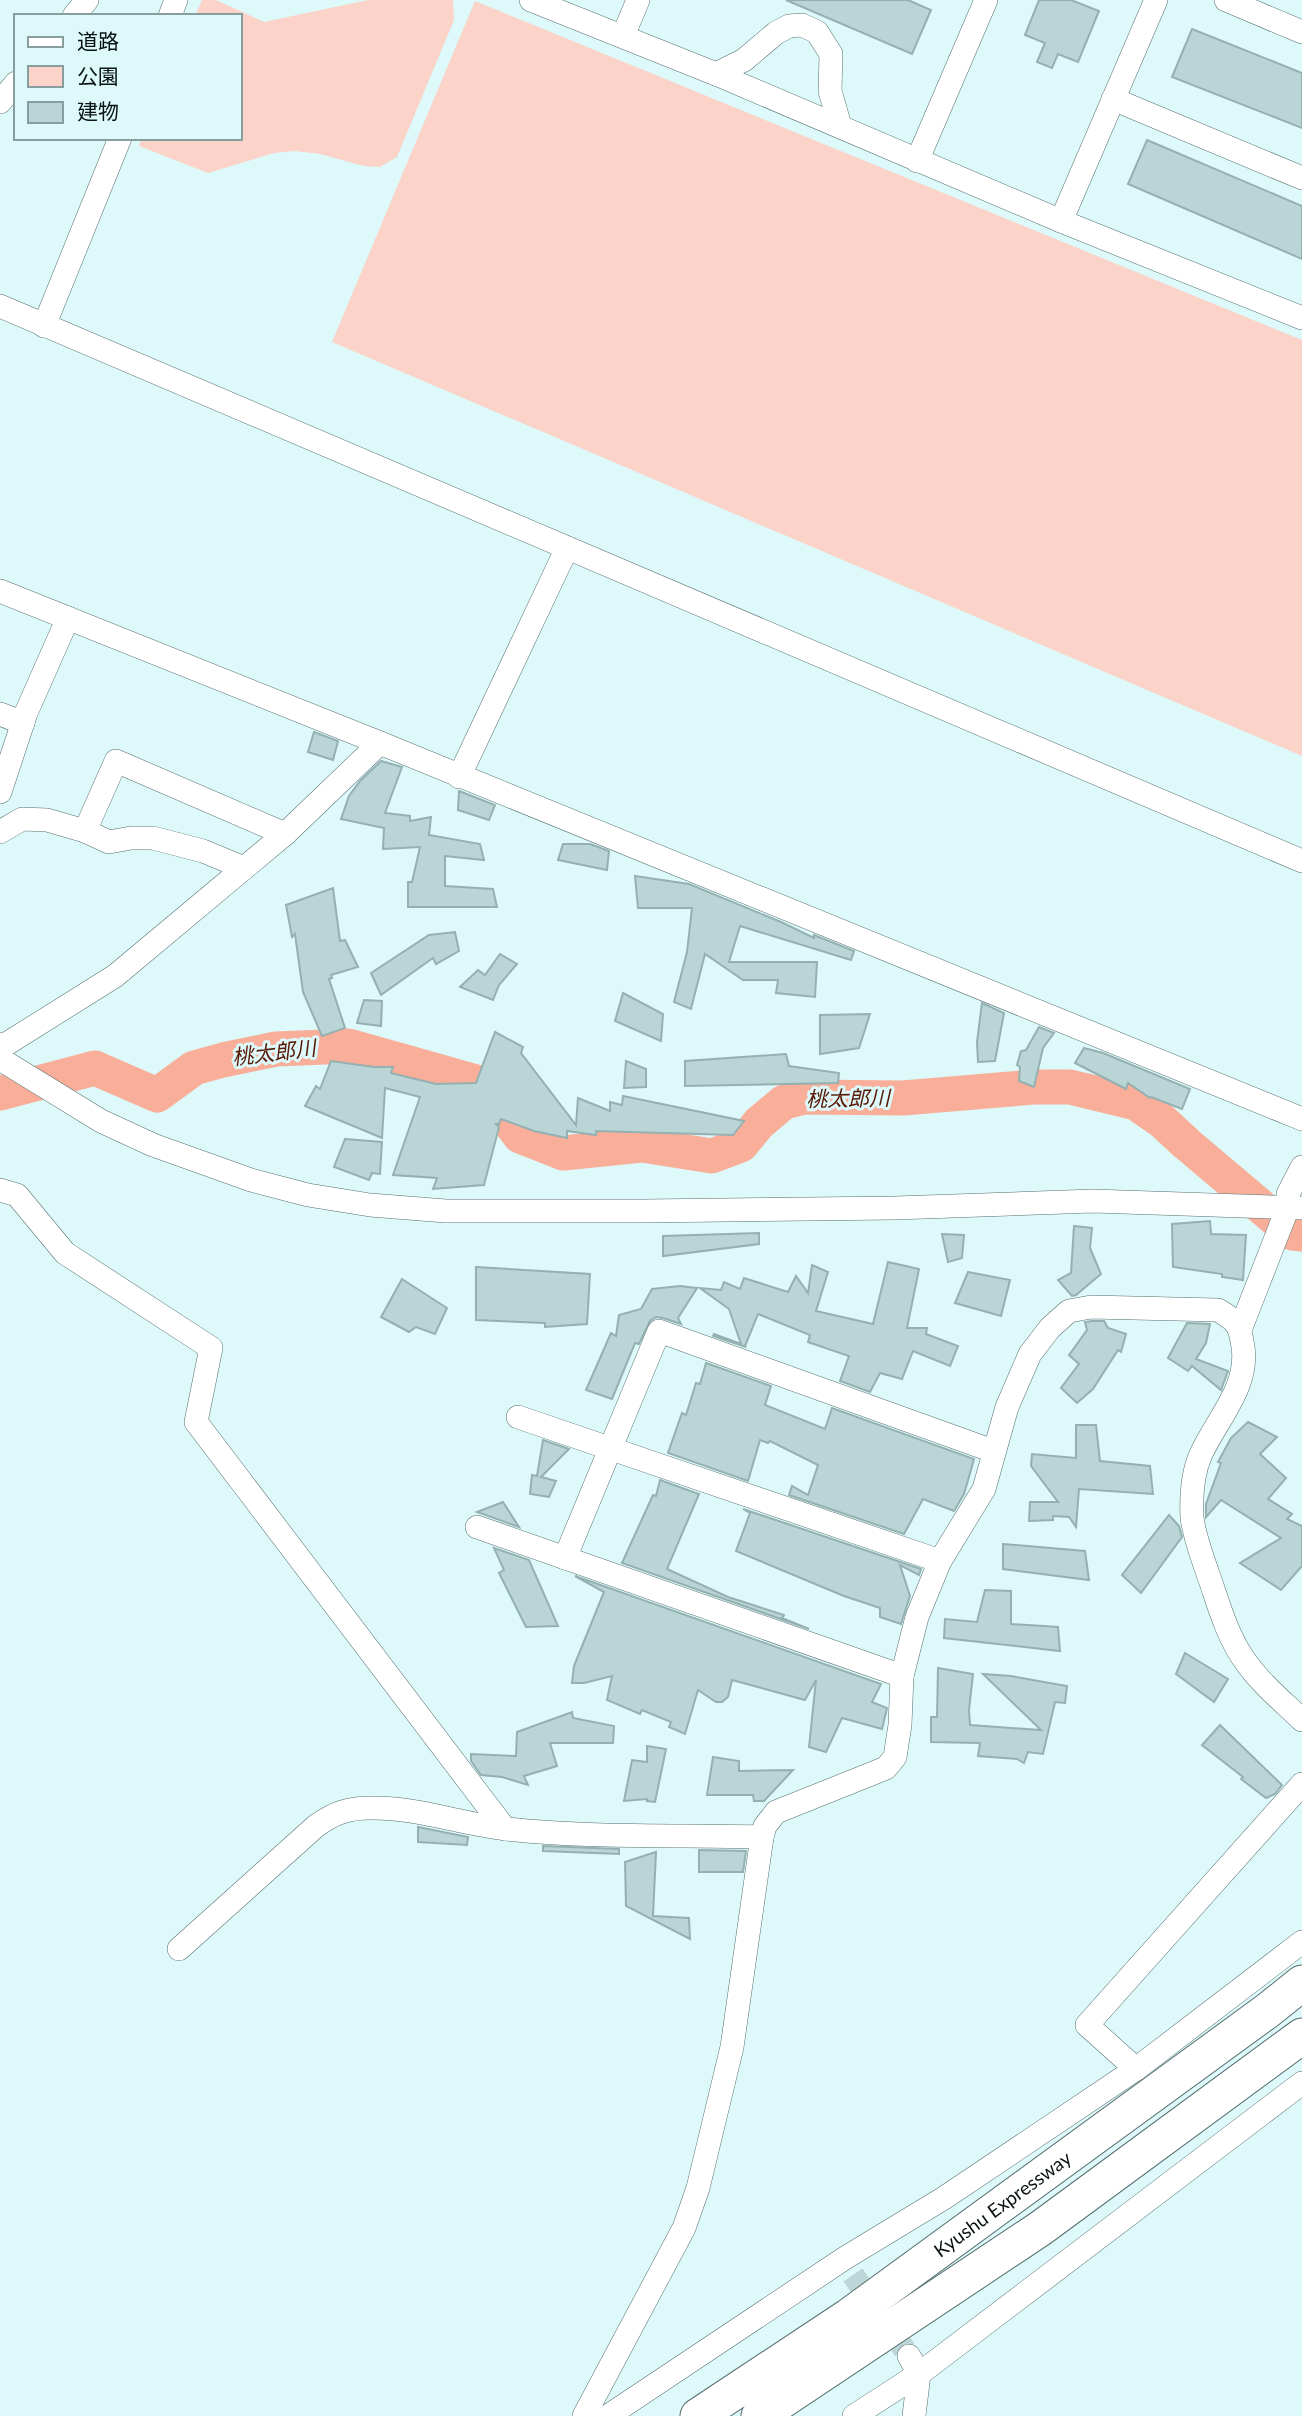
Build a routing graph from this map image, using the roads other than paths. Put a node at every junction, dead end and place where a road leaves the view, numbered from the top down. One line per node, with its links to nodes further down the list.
1 (87, 0): 7 (street)
2 (531, 0): 9 (street)
3 (638, 0): 9 (street)
4 (986, 0): 16 (street)
5 (1156, 0): 12 (street)
6 (1234, 2): 8 (street)
7 (76, 14)
8 (1302, 32)
9 (623, 36): 10 (street)
10 (716, 74): 14 (street); 14 (street)
11 (14, 85): 13 (street)
12 (1113, 99): 17 (street); 18 (street)
13 (0, 102)
14 (840, 126): 16 (street)
15 (119, 140): 21 (street)
16 (918, 161): 18 (street)
17 (1302, 178)
18 (1061, 221): 20 (street)
19 (0, 306): 21 (street)
20 (1302, 318)
21 (44, 326): 22 (street)
22 (567, 548): 28 (street); 33 (street)
23 (0, 591): 24 (street)
24 (68, 618): 26 (street); 27 (street)
25 (0, 714): 26 (street)
26 (23, 723): 29 (street)
27 (380, 743): 28 (street); 32 (street)
28 (459, 777): 37 (street)
29 (0, 792)
30 (85, 831): 31 (street); 32 (street); 34 (street)
31 (0, 832)
32 (285, 834): 34 (street)
33 (1302, 861)
34 (244, 868): 35 (street)
35 (0, 1045)
36 (0, 1059): 40 (street)
37 (1302, 1119)
38 (1302, 1167): 40 (street)
39 (0, 1190): 51 (street)
40 (1295, 1208): 41 (street)
41 (1240, 1330): 44 (street); 49 (street)
42 (518, 1417): 43 (street)
43 (610, 1448): 44 (street); 46 (street); 47 (street)
44 (993, 1451): 47 (street)
45 (477, 1527): 46 (street)
46 (565, 1558): 48 (street)
47 (940, 1561): 48 (street)
48 (902, 1676): 52 (street)
49 (1302, 1720)
50 (1302, 1784): 57 (street)
51 (505, 1829): 52 (street); 54 (street)
52 (762, 1837): 60 (street)
53 (1302, 1942): 57 (street)
54 (178, 1949)
55 (1302, 1983): 62 (highway, Kyushu Expressway)
56 (1302, 2036): 63 (highway, Kyushu Expressway)
57 (1136, 2069): 61 (street)
58 (1302, 2083): 59 (street)
59 (914, 2365): 64 (street); 65 (street)
60 (584, 2416)
61 (608, 2416)
62 (698, 2416)
63 (760, 2416)
64 (854, 2416)
65 (914, 2416)

